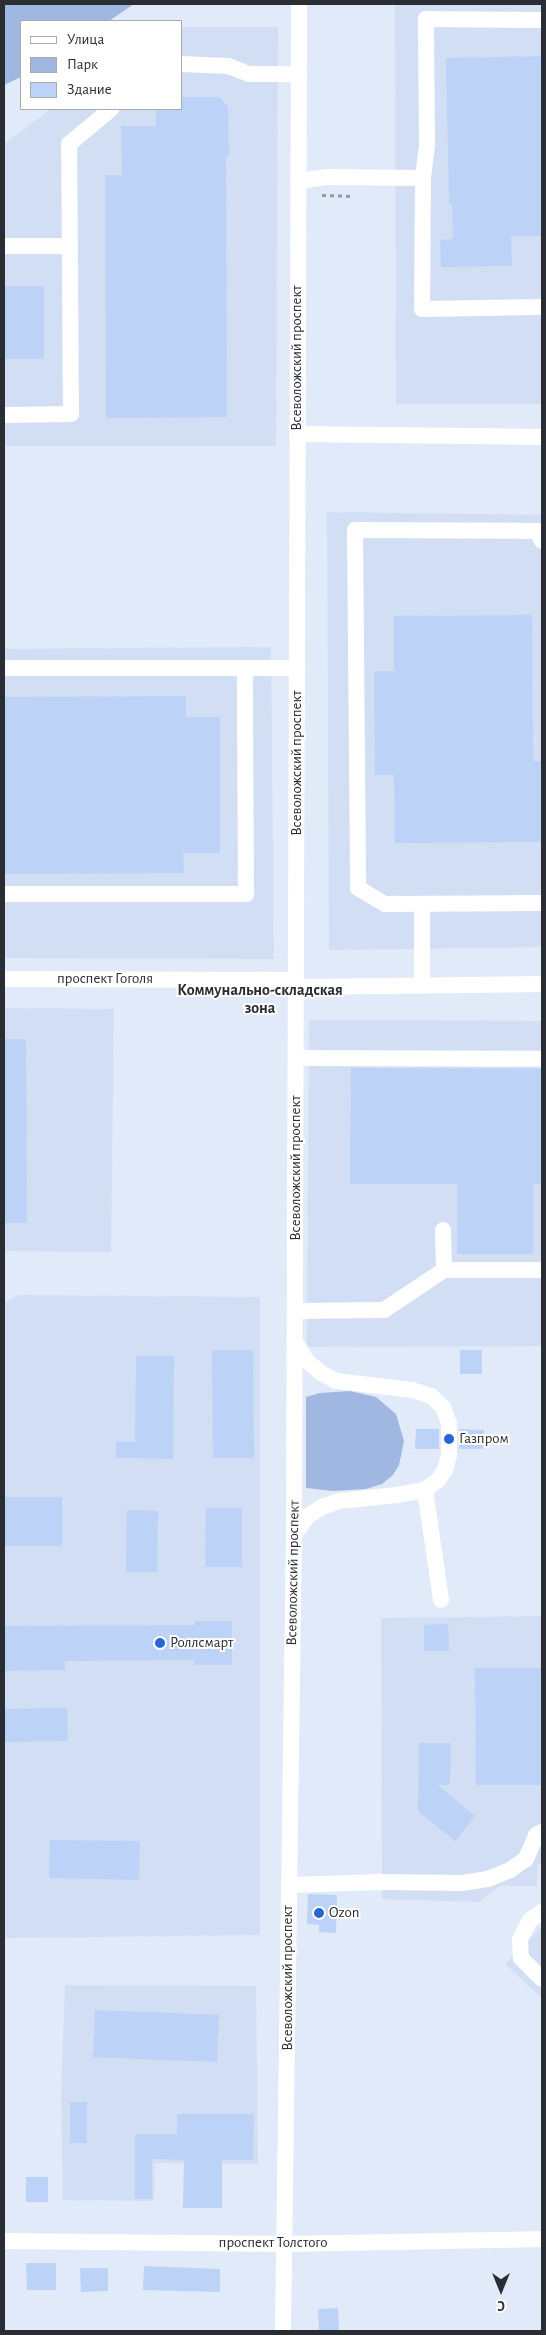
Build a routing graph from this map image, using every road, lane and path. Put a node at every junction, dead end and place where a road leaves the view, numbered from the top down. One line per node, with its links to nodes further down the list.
1 (299, 4): 4 (street, Всеволожский проспект)
2 (542, 20): 6 (street)
3 (182, 64): 4 (street)
4 (298, 74): 7 (street, Всеволожский проспект)
5 (110, 110): 11 (street)
6 (423, 178): 7 (street); 12 (street)
7 (298, 181): 14 (street, Всеволожский проспект)
8 (314, 195): 9 (path)
9 (354, 196)
10 (4, 246): 11 (street)
11 (70, 246): 13 (street)
12 (542, 307)
13 (4, 415)
14 (296, 434): 15 (street); 19 (street, Всеволожский проспект)
15 (542, 436)
16 (542, 541): 22 (street)
17 (4, 668): 18 (street)
18 (245, 668): 19 (street); 20 (street)
19 (297, 668): 24 (street, Всеволожский проспект)
20 (4, 894)
21 (542, 903): 22 (street)
22 (422, 904): 26 (street)
23 (4, 979): 24 (street, проспект Гоголя)
24 (297, 984): 26 (street, проспект Гоголя); 27 (street, Всеволожский проспект)
25 (542, 984): 26 (street, проспект Гоголя)
26 (422, 985)
27 (297, 1058): 28 (street); 32 (street, Всеволожский проспект)
28 (542, 1058)
29 (443, 1230): 30 (street)
30 (444, 1270): 31 (street); 32 (street)
31 (542, 1270)
32 (295, 1311): 33 (street, Всеволожский проспект)
33 (295, 1342): 34 (street); 35 (street, Всеволожский проспект)
34 (425, 1490): 35 (street); 36 (street)
35 (294, 1535): 38 (street, Всеволожский проспект)
36 (441, 1600)
37 (542, 1832): 38 (street)
38 (289, 1885): 43 (street, Всеволожский проспект)
39 (542, 1912): 40 (street)
40 (542, 1979)
41 (542, 2239): 43 (street, проспект Толстого)
42 (4, 2241): 43 (street, проспект Толстого)
43 (286, 2244): 44 (street, Всеволожский проспект)
44 (283, 2331)

